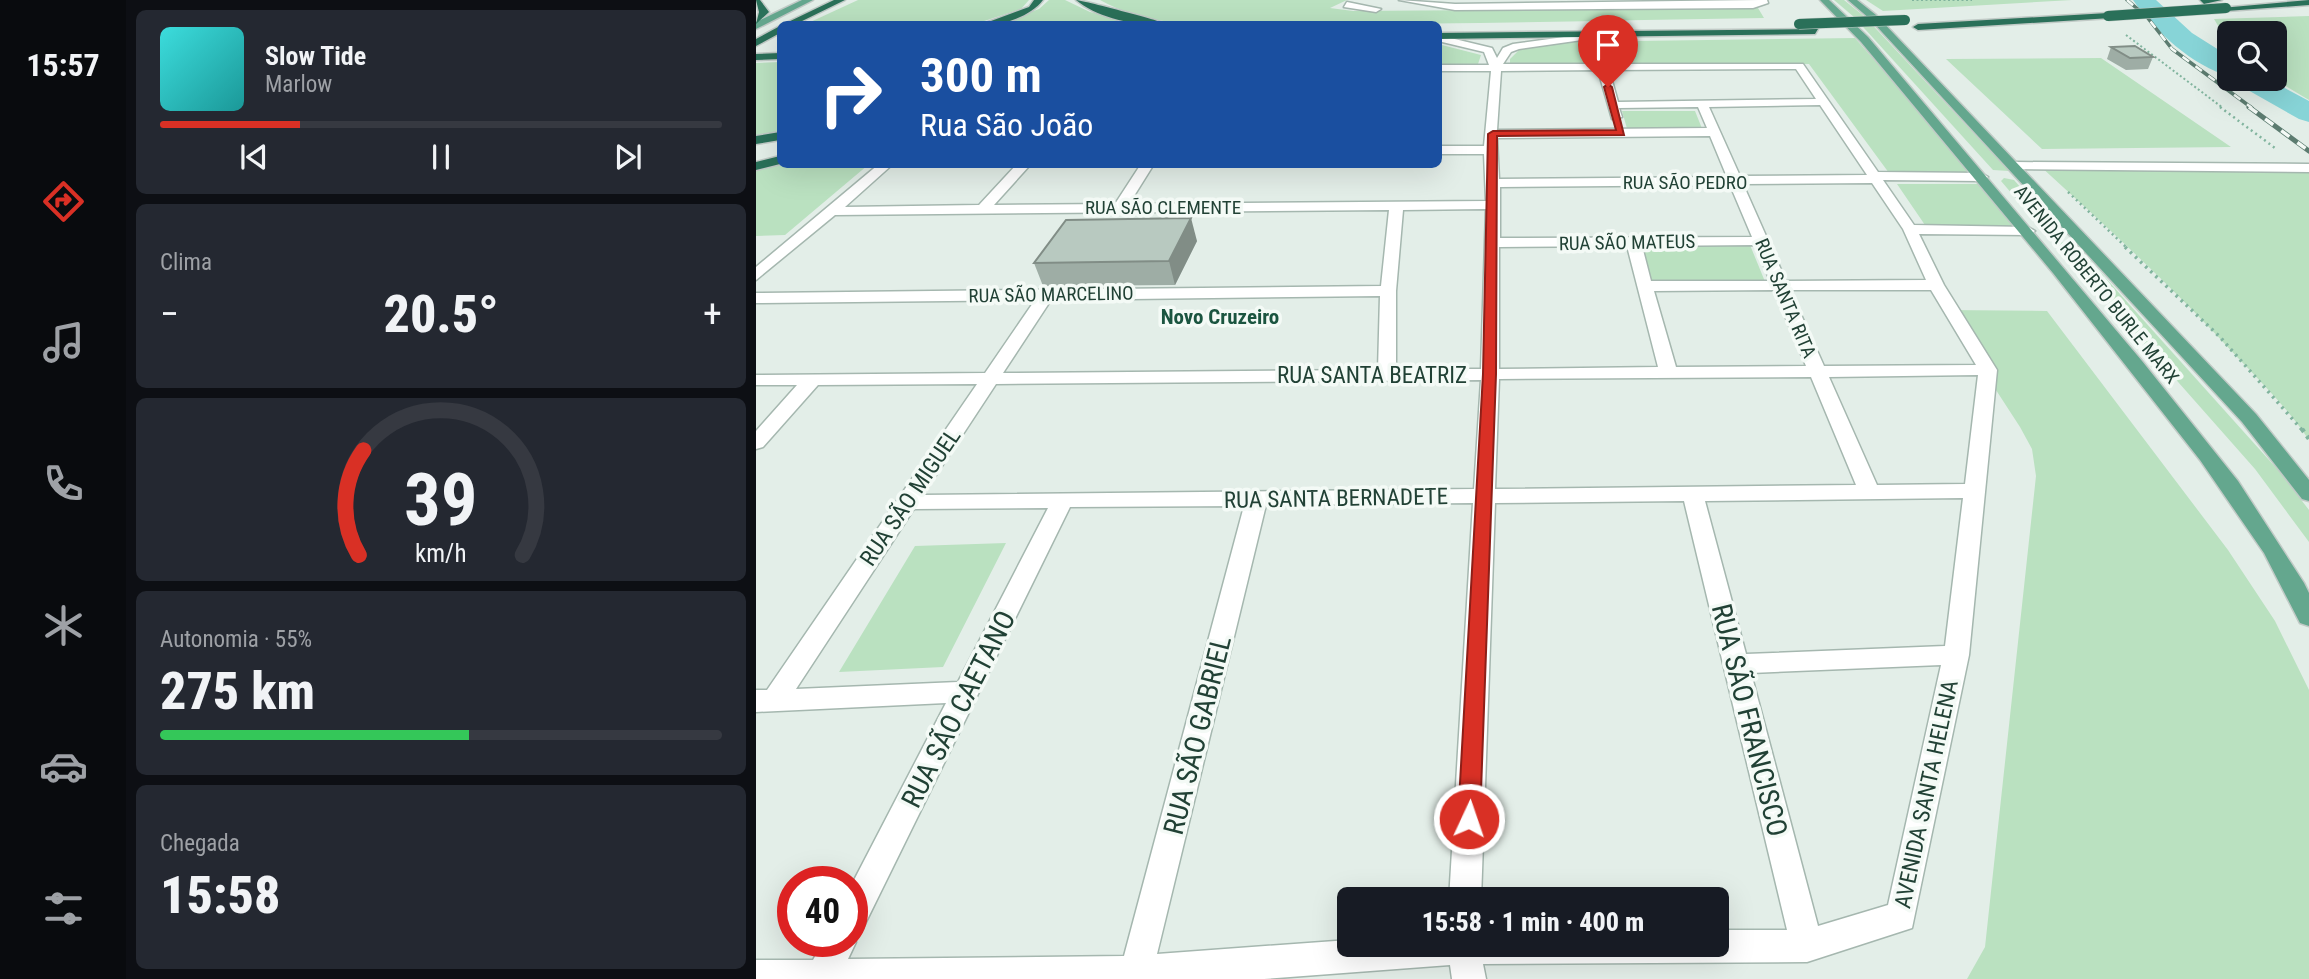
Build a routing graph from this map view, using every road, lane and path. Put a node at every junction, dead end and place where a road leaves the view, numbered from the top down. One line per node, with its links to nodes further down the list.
1 (809, 0): 24 (main road)
2 (835, 0): 19 (main road)
3 (841, 0): 19 (highway)
4 (1039, 0): 22 (highway)
5 (1080, 0): 23 (highway)
6 (1359, 0): 18 (street)
7 (1402, 0): 17 (street)
8 (1763, 0): 17 (street)
9 (1824, 0): 53 (main road, AVENIDA ROBERTO BURLE MARX)
10 (1852, 0): 52 (main road, AVENIDA ROBERTO BURLE MARX)
11 (1912, 0): 12 (path)
12 (1972, 0)
13 (2218, 0): 15 (highway)
14 (756, 1): 20 (highway)
15 (2204, 1): 25 (highway, bridge)
16 (2309, 2): 28 (highway, bridge)
17 (1557, 3)
18 (1376, 9)
19 (803, 17): 21 (highway)
20 (756, 20)
21 (795, 21)
22 (997, 21)
23 (1147, 21)
24 (756, 26)
25 (1442, 29)
26 (2129, 29): 47 (path)
27 (777, 31): 31 (highway)
28 (1593, 36): 29 (highway); 33 (street)
29 (1442, 37)
30 (1442, 38): 33 (street)
31 (756, 43)
32 (1442, 68): 33 (street)
33 (1496, 68): 34 (street); 42 (street)
34 (1603, 68): 35 (street); 37 (street)
35 (1825, 102): 36 (street); 54 (street)
36 (1702, 104): 37 (street); 38 (street, RUA SANTA RITA)
37 (1613, 105): 39 (street)
38 (1714, 132): 39 (street); 55 (street, RUA SANTA RITA)
39 (1621, 133): 42 (street)
40 (777, 136): 41 (highway)
41 (756, 139)
42 (1492, 142): 43 (street); 56 (street)
43 (1442, 149)
44 (777, 161): 46 (highway)
45 (2039, 165): 47 (street); 52 (street); 82 (path)
46 (756, 166)
47 (2291, 166): 51 (street)
48 (882, 168): 60 (street)
49 (1021, 168): 59 (street)
50 (1145, 168): 58 (street)
51 (2309, 168)
52 (2020, 171): 53 (main road); 61 (main road, AVENIDA ROBERTO BURLE MARX)
53 (1981, 177): 54 (street, RUA SÃO PEDRO); 63 (main road, AVENIDA ROBERTO BURLE MARX)
54 (1875, 178): 55 (street, RUA SÃO PEDRO); 62 (street)
55 (1736, 182): 56 (street, RUA SÃO PEDRO); 64 (street, RUA SANTA RITA)
56 (1493, 194): 57 (street, RUA SÃO CLEMENTE); 66 (street)
57 (1397, 205): 58 (street, RUA SÃO CLEMENTE); 71 (street)
58 (1120, 207): 59 (street, RUA SÃO CLEMENTE)
59 (983, 209): 60 (street, RUA SÃO CLEMENTE)
60 (832, 211): 67 (street)
61 (2071, 227): 63 (main road); 87 (main road, AVENIDA ROBERTO BURLE MARX)
62 (1910, 229): 63 (street); 68 (street)
63 (2028, 231): 92 (main road, AVENIDA ROBERTO BURLE MARX)
64 (1761, 241): 65 (street, RUA SÃO MATEUS); 70 (street, RUA SANTA RITA)
65 (1633, 242): 66 (street, RUA SÃO MATEUS); 69 (street)
66 (1492, 243): 77 (street)
67 (756, 275)
68 (1936, 285): 70 (street); 74 (street)
69 (1645, 286): 70 (street); 76 (street)
70 (1781, 286): 75 (street, RUA SANTA RITA)
71 (1388, 291): 72 (street, RUA SÃO MARCELINO); 78 (street)
72 (1047, 295): 73 (street, RUA SÃO MARCELINO); 79 (street, RUA SÃO MIGUEL)
73 (756, 298)
74 (1988, 370): 75 (street, RUA SANTA BEATRIZ); 84 (street, AVENIDA SANTA HELENA)
75 (1818, 371): 76 (street, RUA SANTA BEATRIZ); 85 (street, RUA SANTA RITA)
76 (1668, 372): 77 (street, RUA SANTA BEATRIZ)
77 (1490, 374): 78 (street, RUA SANTA BEATRIZ); 88 (street)
78 (1387, 375): 79 (street, RUA SANTA BEATRIZ)
79 (991, 378): 80 (street, RUA SANTA BEATRIZ); 91 (street, RUA SÃO MIGUEL)
80 (813, 379): 81 (street, RUA SANTA BEATRIZ); 83 (street)
81 (756, 380)
82 (2309, 439)
83 (756, 443)
84 (1975, 491): 85 (street, RUA SANTA BERNADETE); 93 (street, AVENIDA SANTA HELENA)
85 (1870, 492): 86 (street, RUA SANTA BERNADETE)
86 (1693, 494): 88 (street, RUA SANTA BERNADETE); 94 (street, RUA SÃO FRANCISCO)
87 (2309, 494)
88 (1484, 496): 89 (street, RUA SANTA BERNADETE); 98 (street)
89 (1257, 498): 90 (street, RUA SANTA BERNADETE); 103 (street, RUA SÃO GABRIEL)
90 (1063, 500): 91 (street, RUA SANTA BERNADETE); 95 (street, RUA SÃO CAETANO)
91 (908, 502): 96 (street, RUA SÃO MIGUEL)
92 (2309, 617)
93 (1956, 655): 94 (street); 99 (street, AVENIDA SANTA HELENA)
94 (1736, 664): 99 (street, RUA SÃO FRANCISCO)
95 (966, 692): 96 (street); 97 (street, RUA SÃO CAETANO)
96 (765, 701)
97 (868, 885)
98 (1466, 887)
99 (1807, 946): 100 (street, AVENIDA SANTA HELENA)
100 (1729, 949)
101 (832, 957): 104 (street)
102 (1465, 957): 103 (street, AVENIDA SANTA HELENA)
103 (1136, 972): 104 (street, AVENIDA SANTA HELENA)
104 (822, 976): 105 (street, AVENIDA SANTA HELENA)
105 (756, 977)

